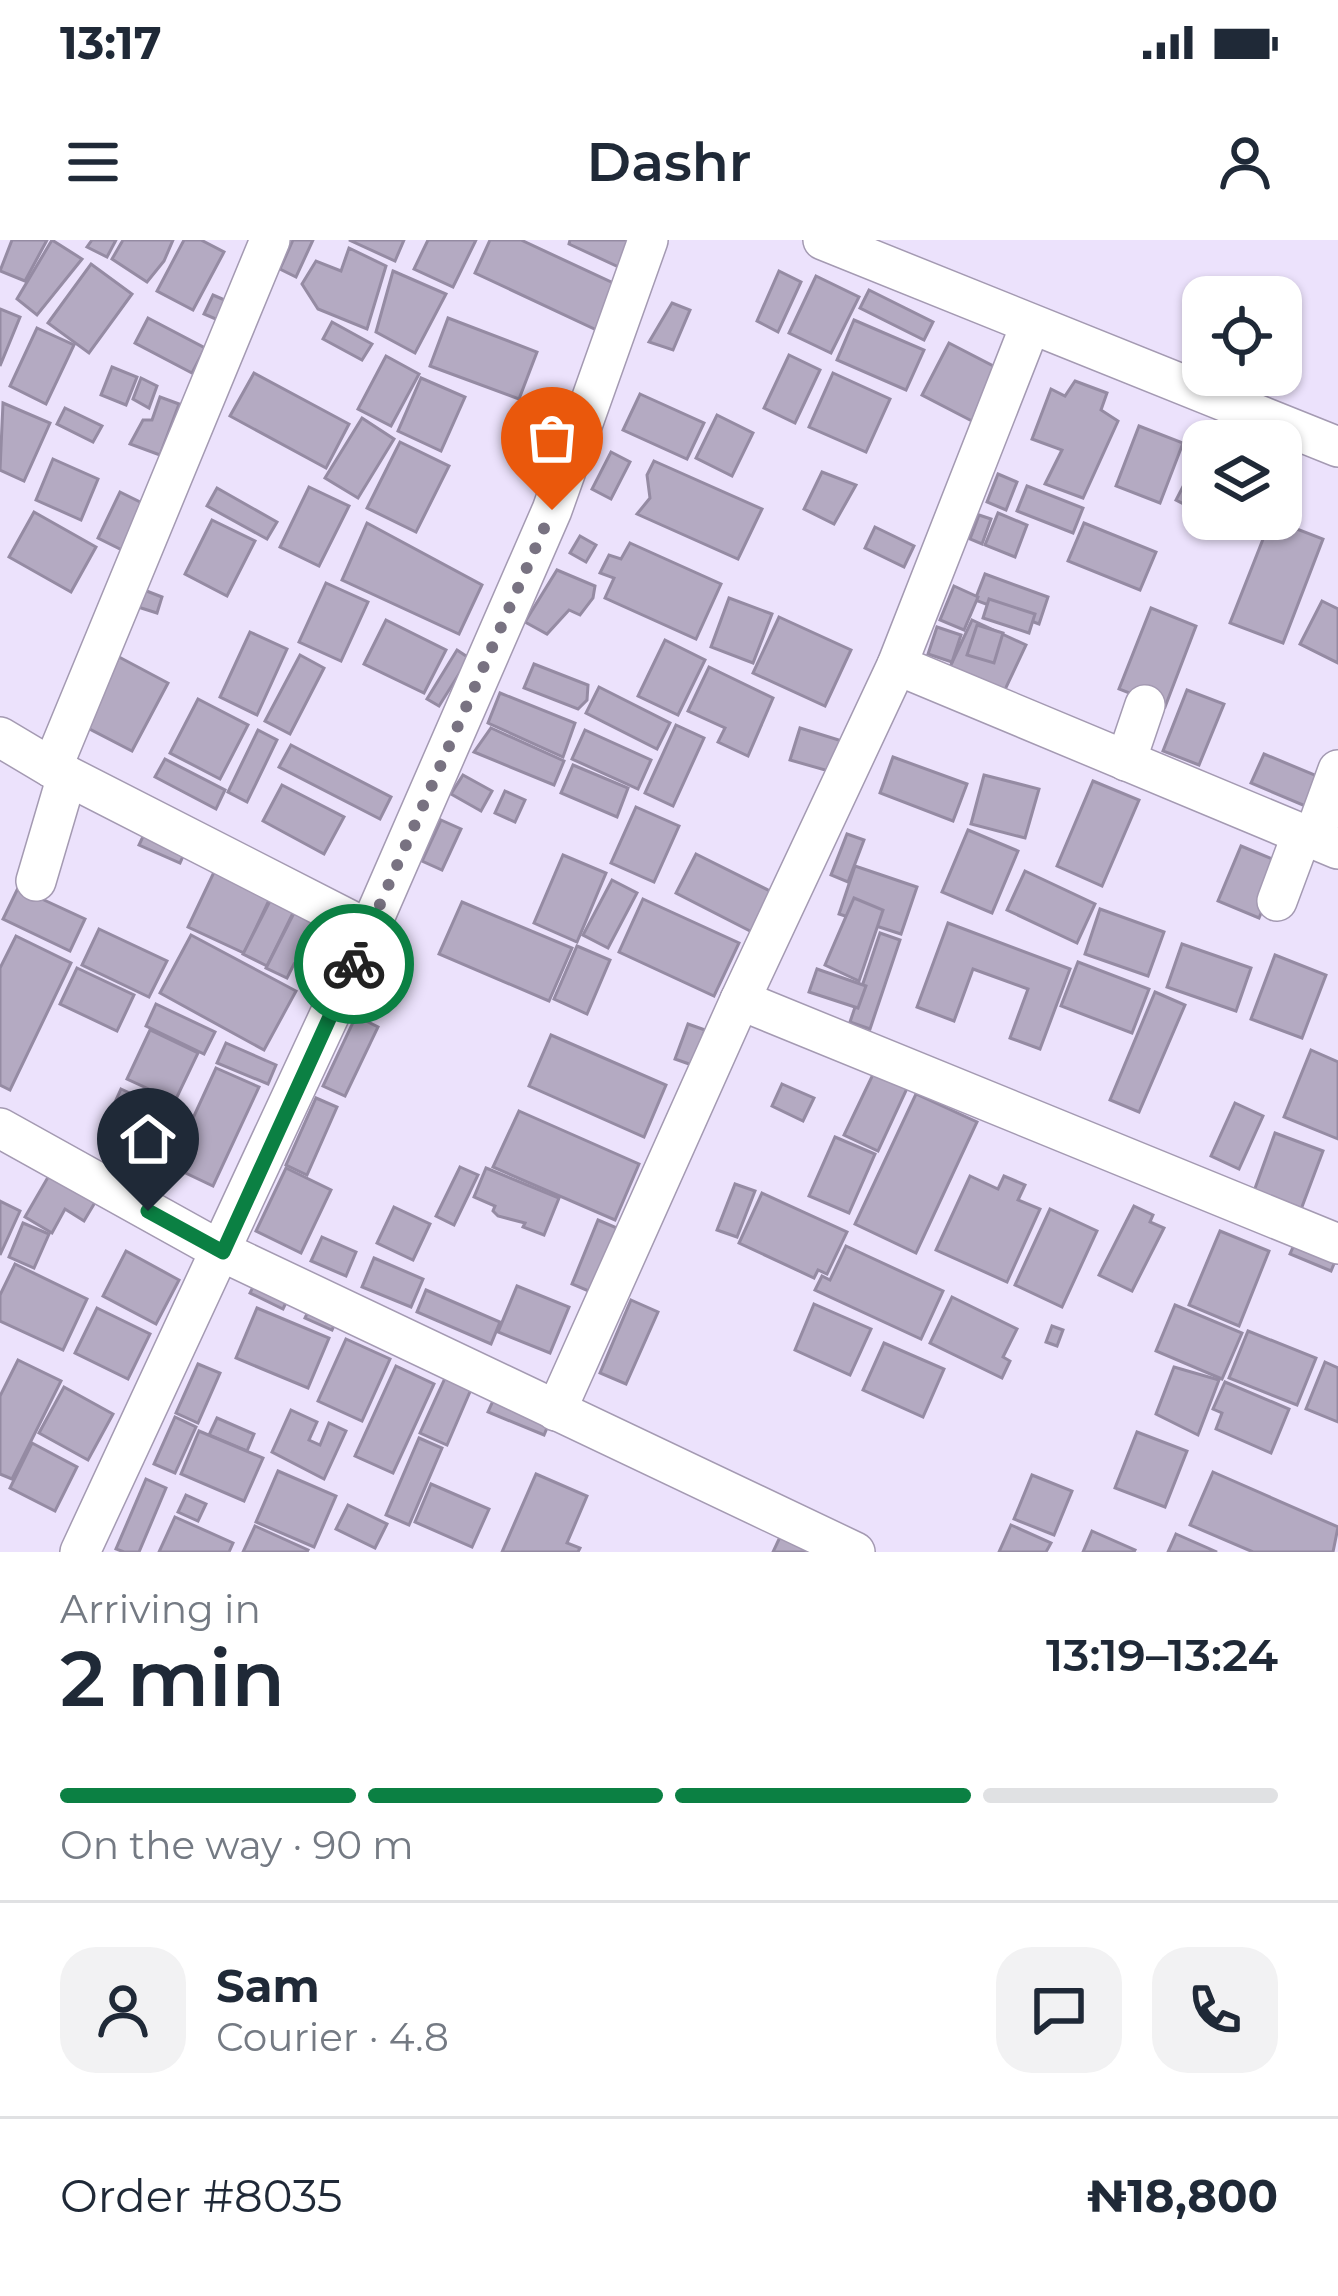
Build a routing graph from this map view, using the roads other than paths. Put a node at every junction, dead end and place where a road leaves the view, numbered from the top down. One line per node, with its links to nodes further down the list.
1 (270, 240): 11 (street)
2 (648, 240): 15 (street)
3 (823, 240): 4 (street)
4 (1030, 326): 5 (street); 6 (street)
5 (1338, 447)
6 (896, 665): 9 (street); 16 (street)
7 (1145, 705): 9 (street)
8 (0, 737): 11 (street)
9 (1126, 761): 12 (street)
10 (1338, 770): 12 (street)
11 (60, 772): 13 (street); 15 (street)
12 (1318, 841): 14 (street)
13 (36, 881)
14 (1277, 901)
15 (369, 930): 19 (street)
16 (740, 1000): 18 (street); 20 (street)
17 (0, 1128): 19 (street)
18 (1338, 1244)
19 (223, 1252): 20 (street); 21 (street)
20 (556, 1412): 22 (street)
21 (80, 1552)
22 (855, 1552)

